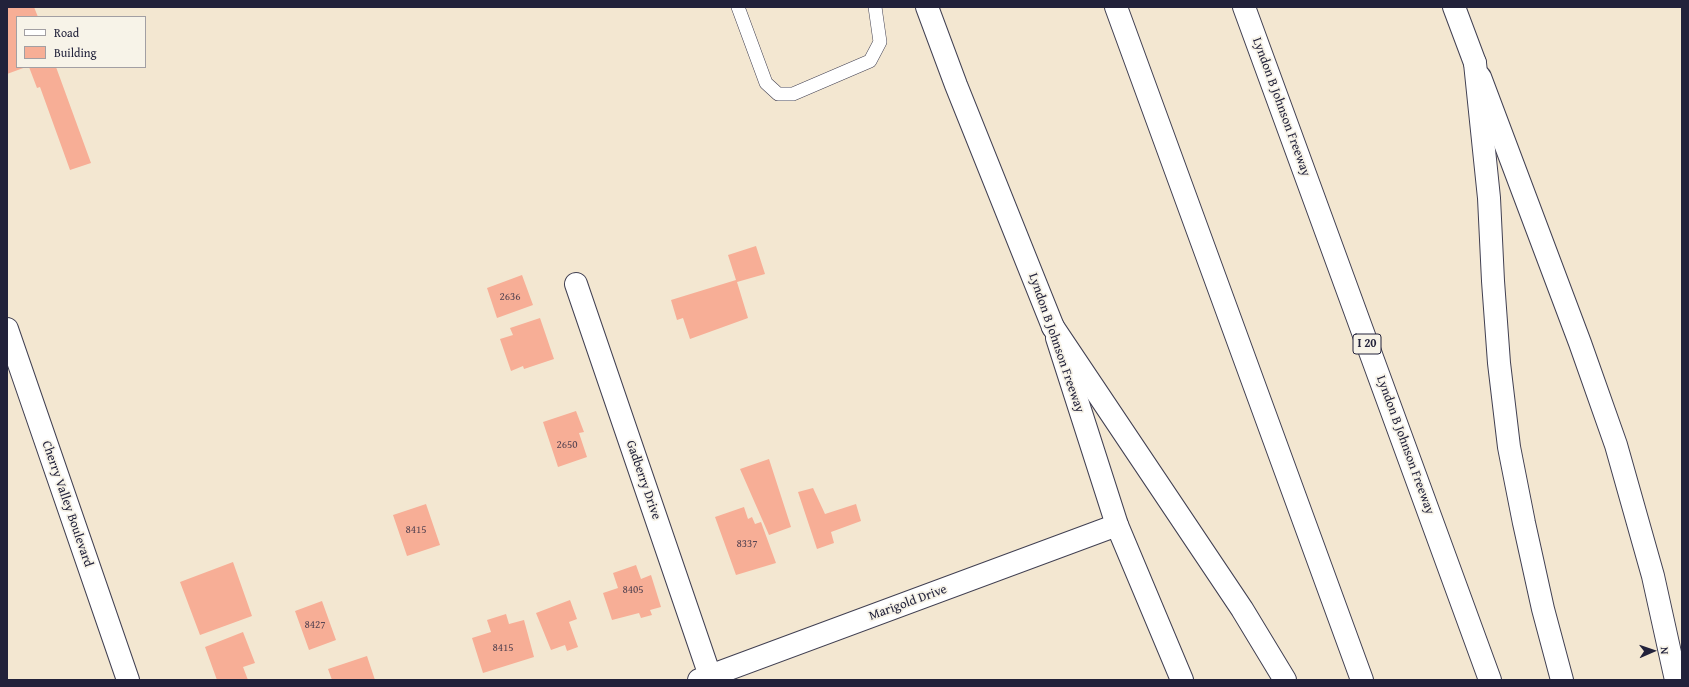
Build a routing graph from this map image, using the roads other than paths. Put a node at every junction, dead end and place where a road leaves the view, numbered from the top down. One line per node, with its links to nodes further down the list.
1 (738, 7): 2 (lane)
2 (875, 7)
3 (927, 7): 9 (main road, Lyndon B Johnson Freeway)
4 (1116, 7): 16 (main road)
5 (1244, 7): 17 (main road, Lyndon B Johnson Freeway / I 20)
6 (1454, 7): 7 (main road)
7 (1475, 63): 18 (main road); 19 (main road)
8 (576, 284): 12 (main road, Gadberry Drive)
9 (1053, 327): 11 (main road, Lyndon B Johnson Freeway); 15 (main road)
10 (7, 329): 13 (main road, Cherry Valley Boulevard)
11 (1117, 525): 12 (main road, Marigold Drive); 14 (main road, Lyndon B Johnson Freeway)
12 (707, 679)
13 (128, 680)
14 (1182, 680)
15 (1285, 680)
16 (1362, 680)
17 (1490, 680)
18 (1562, 680)
19 (1676, 680)

